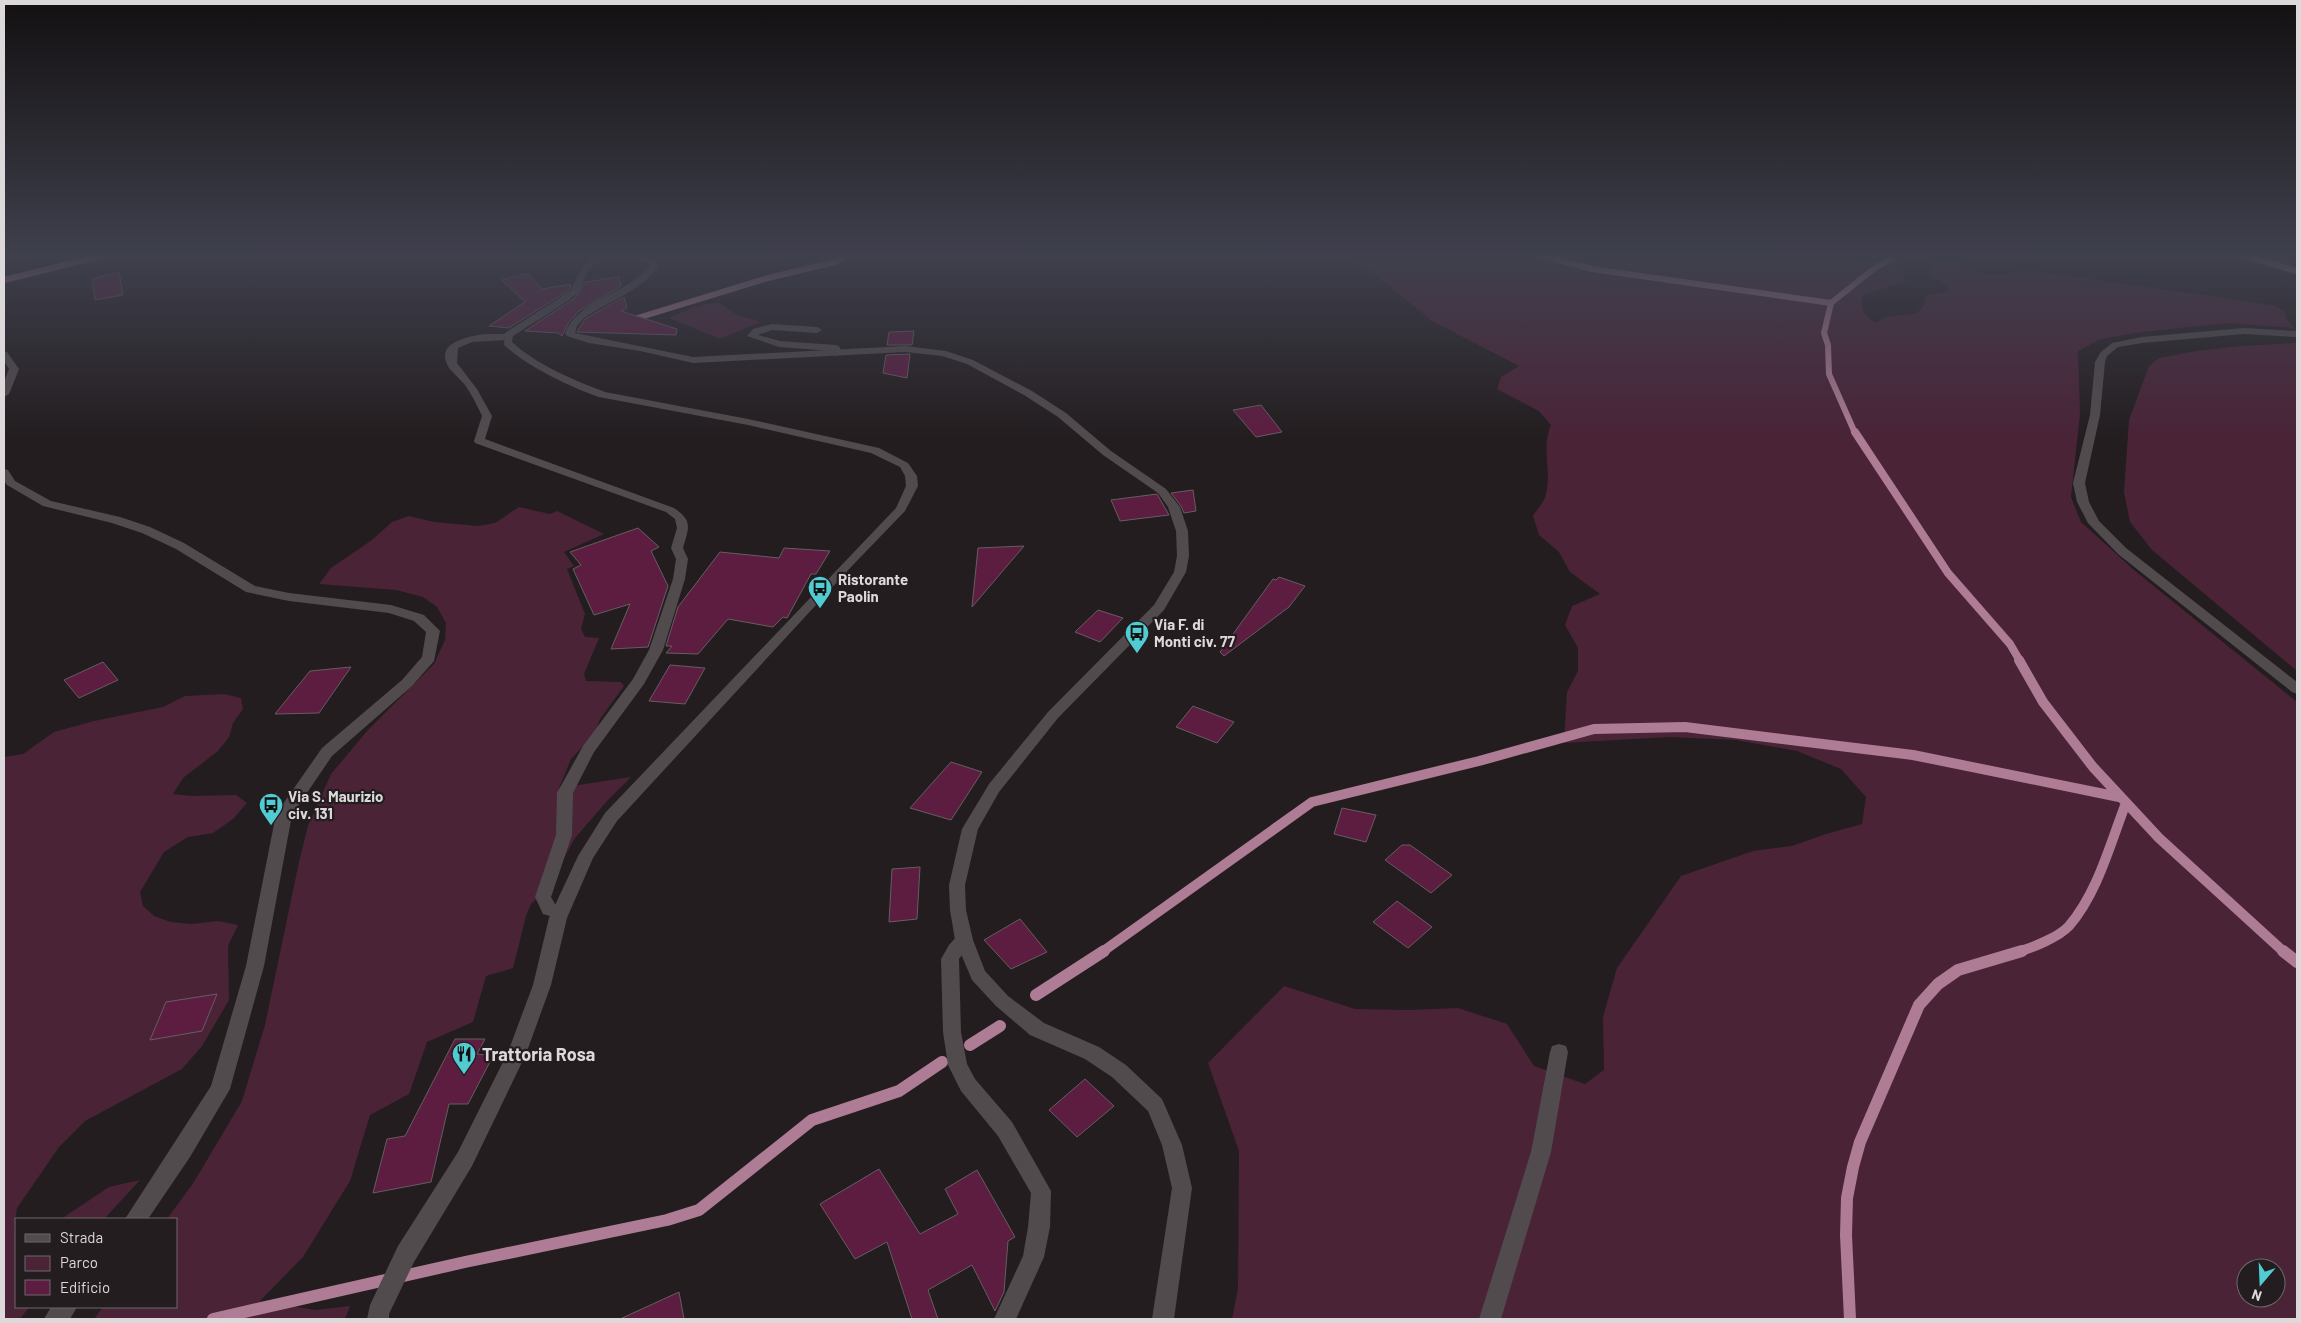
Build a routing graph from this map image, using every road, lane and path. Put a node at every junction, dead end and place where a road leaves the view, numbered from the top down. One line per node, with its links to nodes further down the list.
1 (539, 316): 5 (street)
2 (583, 316): 6 (street)
3 (817, 330): 6 (street)
4 (2297, 334): 10 (street)
5 (507, 337): 11 (street); 11 (street)
6 (837, 352): 12 (street)
7 (4, 354): 8 (street)
8 (4, 394)
9 (4, 472): 14 (street)
10 (2297, 689)
11 (560, 912): 17 (street)
12 (964, 940): 18 (street); 19 (street)
13 (1559, 1052): 20 (street)
14 (137, 1218)
15 (65, 1308): 16 (street)
16 (56, 1319)
17 (378, 1319)
18 (1005, 1319)
19 (1163, 1319)
20 (1490, 1319)

